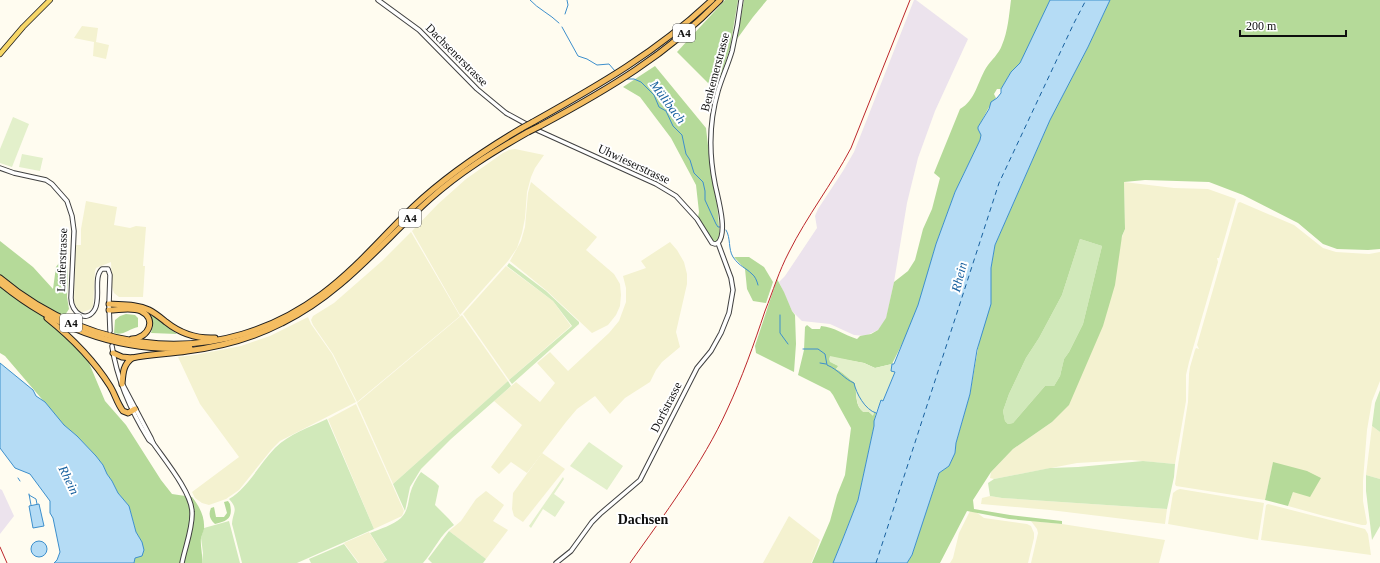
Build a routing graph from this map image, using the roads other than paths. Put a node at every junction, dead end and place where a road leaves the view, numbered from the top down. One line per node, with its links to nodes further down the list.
1 (50, 0): 6 (main road)
2 (378, 0): 7 (street, Dachsenerstrasse)
3 (712, 0): 7 (highway, A4, bridge)
4 (720, 0): 17 (highway, A4, bridge)
5 (741, 0): 9 (street, Benkemerstrasse)
6 (0, 54)
7 (522, 126): 9 (street, Uhwieserstrasse); 15 (highway, A4)
8 (0, 168): 13 (street, Lauferstrasse)
9 (718, 244): 24 (street, Dorfstrasse)
10 (0, 278): 16 (highway, A4)
11 (0, 283): 12 (highway, A4)
12 (30, 306): 17 (highway, A4); 22 (highway)
13 (109, 307): 14 (street, Lauferstrasse); 15 (highway); 16 (highway, A4)
14 (110, 331)
15 (244, 334): 16 (highway, A4)
16 (117, 338)
17 (229, 342): 20 (highway)
18 (112, 346): 19 (street)
19 (113, 353): 20 (highway); 21 (street)
20 (132, 358): 21 (highway)
21 (122, 384): 22 (street)
22 (134, 410): 23 (street)
23 (182, 563)
24 (556, 563)

